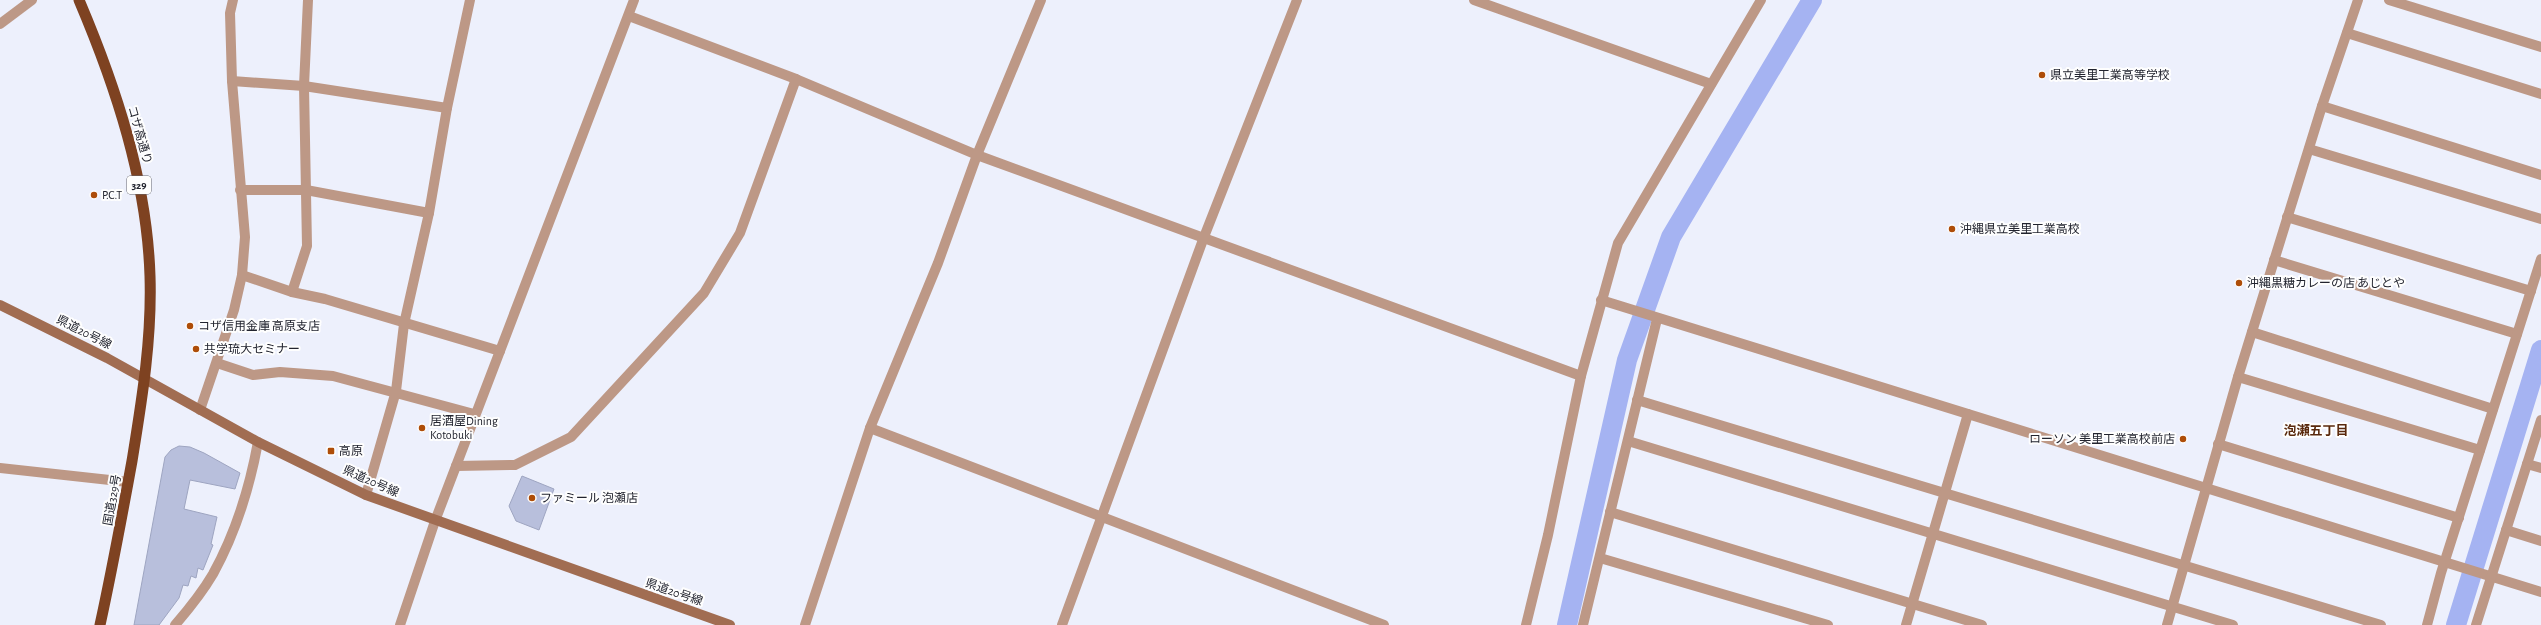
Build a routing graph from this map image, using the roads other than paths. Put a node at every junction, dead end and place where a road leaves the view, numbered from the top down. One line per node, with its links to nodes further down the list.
1 (32, 0): 14 (street)
2 (80, 0): 48 (highway, コザ高通り / 329)
3 (233, 0): 18 (street)
4 (308, 0): 20 (street)
5 (470, 0): 23 (street)
6 (634, 0): 13 (street)
7 (1041, 0): 25 (street)
8 (1297, 0): 32 (street)
9 (1474, 0): 19 (street)
10 (1761, 0): 19 (street)
11 (2358, 0): 15 (street)
12 (2389, 0): 16 (street)
13 (628, 16): 17 (street); 44 (street)
14 (0, 24)
15 (2347, 33): 21 (street); 22 (street)
16 (2541, 47)
17 (796, 80): 25 (street); 62 (street)
18 (232, 82): 20 (street); 27 (street)
19 (1711, 84): 38 (street)
20 (304, 86): 23 (street); 28 (street)
21 (2541, 94)
22 (2322, 106): 24 (street); 26 (street)
23 (447, 108): 29 (street)
24 (2309, 149): 30 (street); 31 (street)
25 (977, 155): 32 (street); 56 (street)
26 (2541, 174)
27 (240, 190): 28 (street); 35 (street)
28 (306, 190): 29 (street); 37 (street)
29 (429, 213): 41 (street)
30 (2288, 217): 34 (street); 36 (street)
31 (2541, 219)
32 (1204, 237): 46 (street); 70 (street)
33 (2541, 259): 36 (street)
34 (2274, 260): 42 (street); 43 (street)
35 (242, 275): 37 (street); 45 (street)
36 (2531, 291): 43 (street)
37 (292, 292): 41 (street)
38 (1600, 300): 40 (street); 46 (street)
39 (0, 305): 48 (main road, 県道20号線)
40 (1657, 319): 50 (street); 54 (street)
41 (404, 324): 44 (street); 49 (street)
42 (2252, 332): 47 (street); 51 (street)
43 (2517, 334): 51 (street)
44 (500, 351): 53 (street)
45 (217, 363): 49 (street); 52 (street)
46 (1581, 376): 90 (street)
47 (2238, 377): 59 (street); 60 (street)
48 (145, 379): 52 (main road, 県道20号線); 65 (highway, 国道329号 / 329)
49 (396, 391): 53 (street); 68 (street)
50 (1637, 400): 57 (street); 67 (street)
51 (2493, 409): 60 (street)
52 (200, 410): 58 (main road, 県道20号線)
53 (474, 414): 62 (street)
54 (1968, 414): 66 (street); 67 (street)
55 (2541, 420): 61 (street)
56 (870, 428): 70 (street); 87 (street)
57 (1628, 441): 69 (street); 74 (street)
58 (258, 442): 68 (main road, 県道20号線); 84 (street)
59 (2218, 444): 66 (street); 71 (street)
60 (2480, 450): 71 (street)
61 (2528, 464): 64 (street); 73 (street)
62 (456, 466): 72 (street)
63 (0, 468): 65 (street)
64 (2541, 468)
65 (128, 482): 83 (highway, 国道329号 / 329)
66 (2206, 489): 77 (street); 78 (street)
67 (1946, 492): 74 (street); 78 (street)
68 (366, 495): 72 (main road, 県道20号線)
69 (1610, 512): 76 (street); 81 (street)
70 (1102, 518): 88 (street); 89 (street)
71 (2459, 518): 77 (street)
72 (435, 521): 85 (street); 86 (main road, 県道20号線)
73 (2506, 530): 75 (street); 79 (street)
74 (1934, 533): 81 (street); 82 (street)
75 (2541, 540)
76 (1600, 558): 91 (street); 92 (street)
77 (2444, 563): 79 (street); 98 (street)
78 (2184, 564): 82 (street); 97 (street)
79 (2491, 577): 80 (street); 99 (street)
80 (2541, 592)
81 (1913, 604): 93 (street); 94 (street)
82 (2173, 606): 95 (street); 96 (street)
83 (100, 625)
84 (175, 625)
85 (400, 625)
86 (730, 625)
87 (805, 625)
88 (1062, 625)
89 (1384, 625)
90 (1526, 625)
91 (1583, 625)
92 (1828, 625)
93 (1906, 625)
94 (1982, 625)
95 (2167, 625)
96 (2233, 625)
97 (2381, 625)
98 (2427, 625)
99 (2476, 625)

